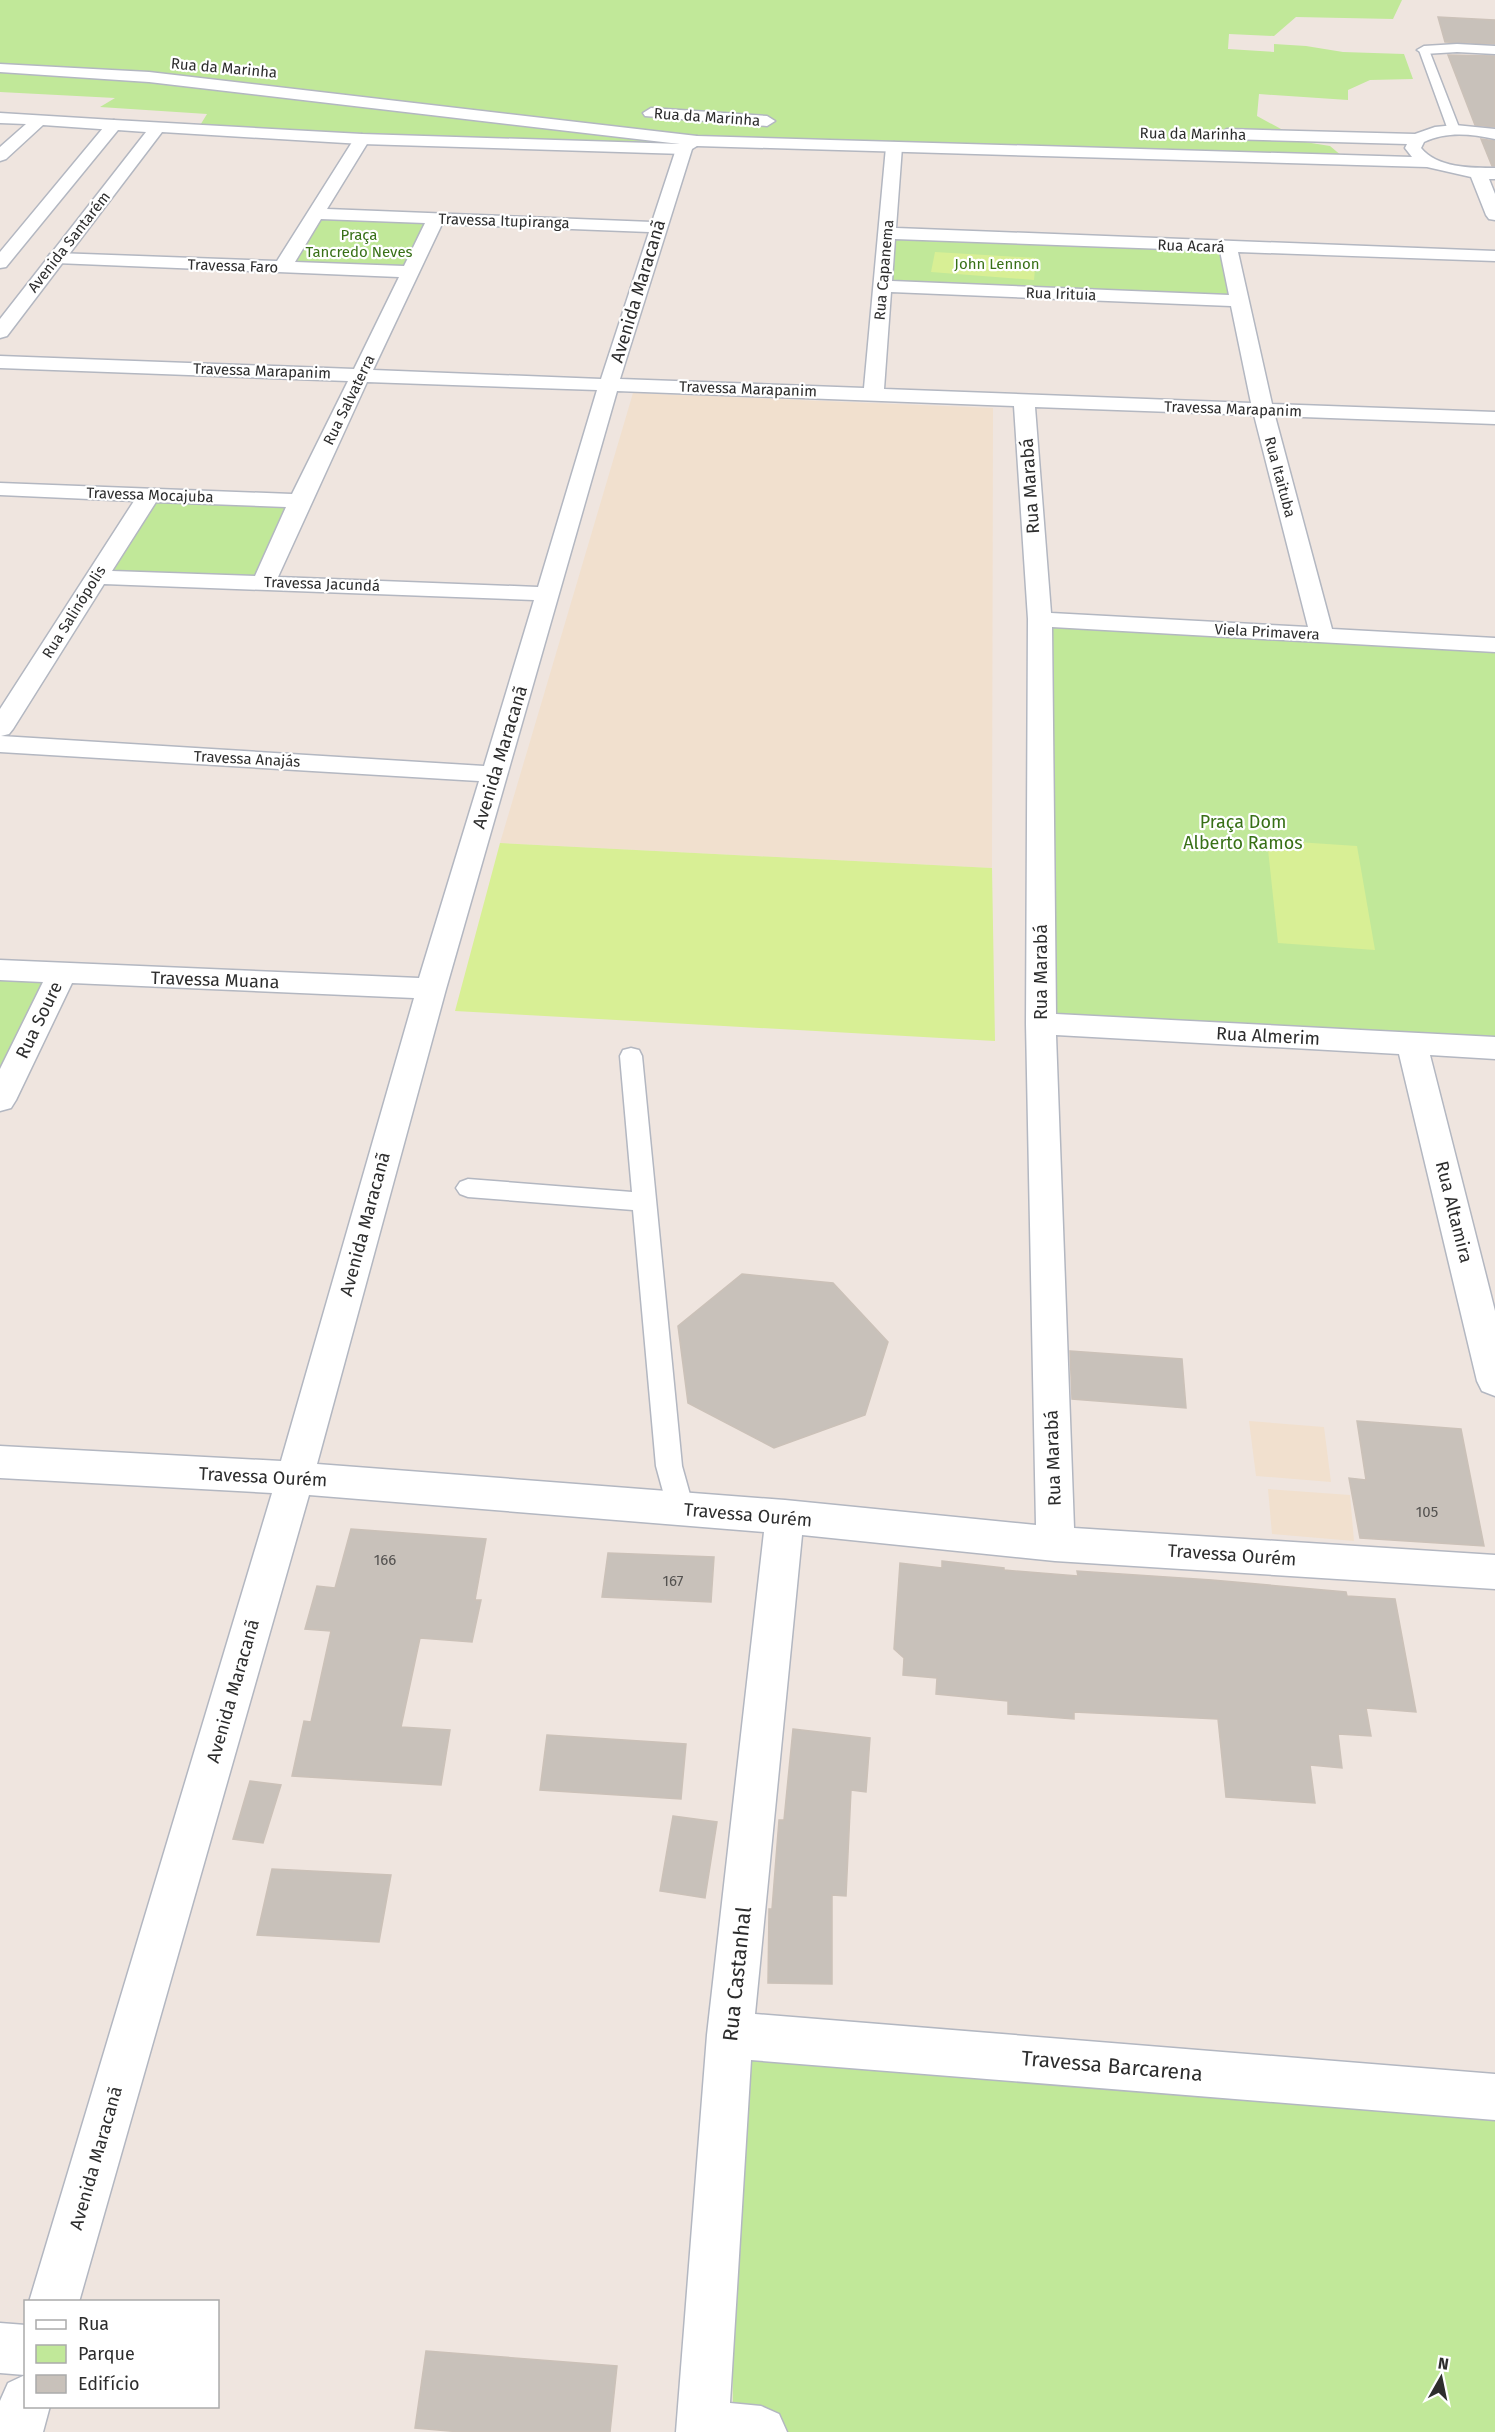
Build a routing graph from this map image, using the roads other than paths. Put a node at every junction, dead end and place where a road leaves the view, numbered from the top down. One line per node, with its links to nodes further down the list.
1 (1424, 50): 2 (street); 10 (lane)
2 (1495, 50)
3 (0, 68): 15 (street, Rua da Marinha)
4 (633, 111): 7 (street, Rua da Marinha)
5 (0, 118): 6 (street, Rua da Marinha)
6 (40, 120): 8 (street, Rua da Marinha); 19 (street)
7 (786, 122)
8 (114, 125): 9 (street, Rua da Marinha); 17 (street)
9 (157, 128): 13 (street, Rua da Marinha); 18 (street, Avenida Santarém)
10 (1454, 130): 12 (street, Rua da Marinha); 14 (street, Rua da Marinha)
11 (1212, 134): 14 (street, Rua da Marinha)
12 (1495, 134)
13 (362, 139): 15 (street, Rua da Marinha); 22 (street)
14 (1417, 139): 20 (street)
15 (690, 145): 16 (street, Rua da Marinha); 25 (street, Avenida Maracanã)
16 (894, 147): 20 (street, Rua da Marinha); 26 (street, Rua Capanema)
17 (93, 150): 18 (street); 30 (street)
18 (138, 153): 29 (street, Avenida Santarém)
19 (0, 156)
20 (1429, 162): 21 (street, Rua da Marinha)
21 (1490, 173): 23 (street)
22 (314, 214): 24 (street, Travessa Itupiranga); 31 (street)
23 (1495, 215)
24 (436, 219): 25 (street, Travessa Itupiranga); 32 (street, Rua Salvaterra)
25 (657, 228): 38 (street, Avenida Maracanã)
26 (886, 233): 27 (street, Rua Acará); 33 (street, Rua Capanema)
27 (1228, 247): 28 (street, Rua Acará); 34 (street, Rua Itaituba)
28 (1495, 256)
29 (56, 258): 31 (street, Travessa Faro); 35 (street, Avenida Santarém)
30 (0, 263)
31 (282, 268): 32 (street, Travessa Faro)
32 (410, 272): 37 (street, Rua Salvaterra)
33 (882, 286): 34 (street, Rua Irituia); 39 (street, Rua Capanema)
34 (1240, 301): 41 (street, Rua Itaituba)
35 (0, 332)
36 (0, 362): 37 (street, Travessa Marapanim)
37 (361, 375): 38 (street, Travessa Marapanim); 45 (street, Rua Salvaterra)
38 (609, 384): 39 (street, Travessa Marapanim); 48 (street, Avenida Maracanã)
39 (874, 393): 40 (street, Travessa Marapanim)
40 (1024, 400): 41 (street, Travessa Marapanim); 49 (street, Rua Marabá)
41 (1263, 410): 42 (street, Travessa Marapanim); 50 (street, Rua Itaituba)
42 (1495, 418)
43 (0, 489): 44 (street, Travessa Mocajuba)
44 (149, 495): 45 (street, Travessa Mocajuba); 46 (street, Rua Salinópolis)
45 (300, 501): 47 (street, Rua Salvaterra)
46 (96, 577): 47 (street, Travessa Jacundá); 52 (street, Rua Salinópolis)
47 (264, 582): 48 (street, Travessa Jacundá)
48 (548, 594): 54 (street, Avenida Maracanã)
49 (1040, 619): 50 (street, Viela Primavera); 58 (street, Rua Marabá)
50 (1322, 635): 51 (street, Viela Primavera)
51 (1495, 645)
52 (0, 729)
53 (0, 744): 54 (street, Travessa Anajás)
54 (494, 774): 57 (street, Avenida Maracanã)
55 (0, 970): 56 (street, Travessa Muana)
56 (62, 973): 57 (street, Travessa Muana); 62 (street, Rua Soure)
57 (430, 989): 67 (street, Avenida Maracanã)
58 (1041, 1024): 59 (street, Rua Almerim); 70 (street, Rua Marabá)
59 (1412, 1044): 60 (street, Rua Almerim); 65 (street, Rua Altamira)
60 (1495, 1048)
61 (631, 1056): 64 (lane)
62 (0, 1100)
63 (468, 1188): 64 (lane)
64 (644, 1202): 68 (lane)
65 (1495, 1381)
66 (0, 1462): 67 (street, Travessa Ourém)
67 (295, 1478): 68 (street, Travessa Ourém); 74 (street, Avenida Maracanã)
68 (680, 1509): 69 (street, Travessa Ourém)
69 (785, 1517): 70 (street, Travessa Ourém); 72 (street, Rua Castanhal)
70 (1055, 1544): 71 (street, Travessa Ourém)
71 (1495, 1572)
72 (730, 2035): 73 (street, Travessa Barcarena); 78 (street, Rua Castanhal)
73 (1495, 2097)
74 (54, 2300)
75 (0, 2348): 76 (street)
76 (24, 2350)
77 (24, 2408): 79 (street)
78 (703, 2429): 80 (street)
79 (17, 2432)
80 (761, 2432)

